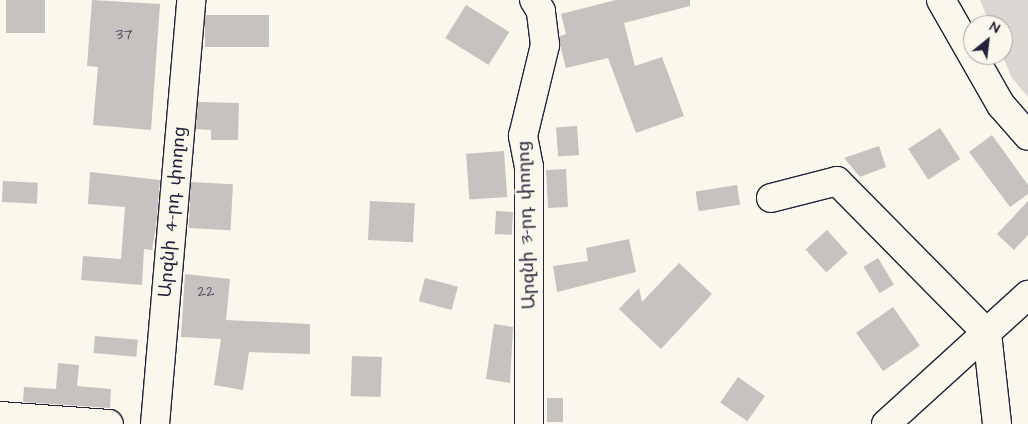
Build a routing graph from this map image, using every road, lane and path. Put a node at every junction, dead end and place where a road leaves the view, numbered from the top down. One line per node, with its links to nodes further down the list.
1 (191, 0): 10 (street, Արզնի 4-րդ փողոց)
2 (534, 0): 11 (street, Արզնի 3-րդ փողոց)
3 (941, 0): 4 (street)
4 (1028, 136)
5 (771, 198): 7 (street)
6 (1028, 297): 7 (street)
7 (987, 333): 12 (street); 13 (street)
8 (0, 416): 9 (street)
9 (110, 424)
10 (155, 424)
11 (529, 424)
12 (886, 424)
13 (997, 424)

